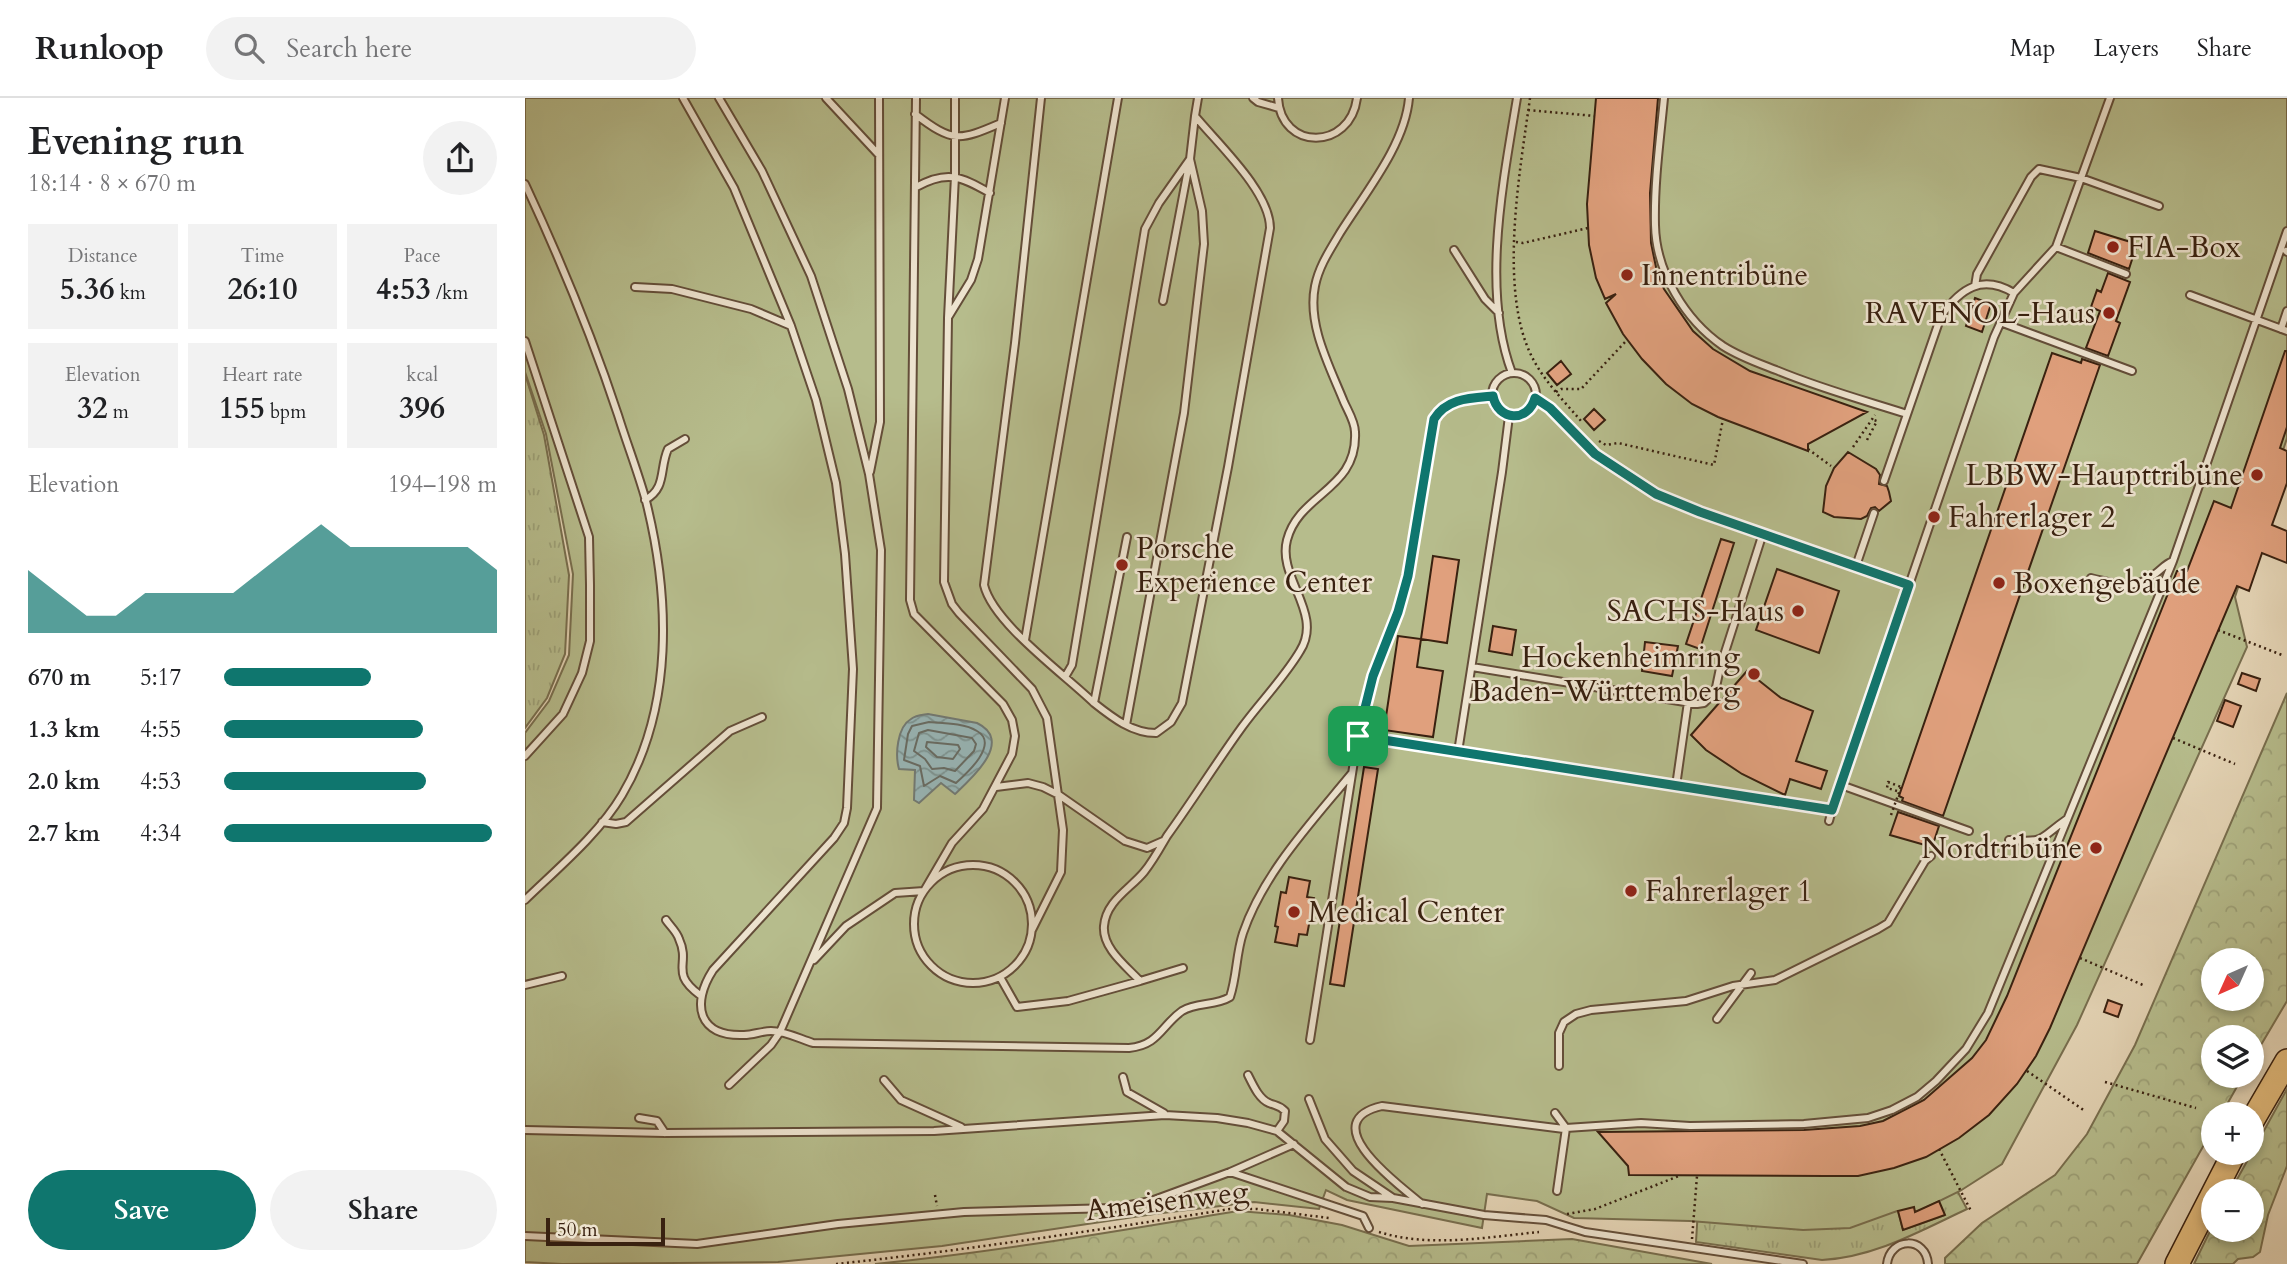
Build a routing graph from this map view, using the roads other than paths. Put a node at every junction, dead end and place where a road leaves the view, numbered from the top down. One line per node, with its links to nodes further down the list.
1 (683, 98): 45 (lane)
2 (719, 98): 55 (lane)
3 (826, 98): 23 (lane)
4 (879, 98): 23 (lane)
5 (916, 98): 19 (lane)
6 (955, 98): 22 (lane)
7 (1005, 98): 21 (lane)
8 (1041, 98): 65 (lane)
9 (1118, 98): 65 (lane)
10 (1198, 98): 20 (lane)
11 (1253, 98): 18 (lane)
12 (1278, 98): 18 (lane)
13 (1357, 98): 18 (lane)
14 (1409, 98): 86 (lane)
15 (1517, 98): 41 (lane)
16 (1664, 98): 52 (lane)
17 (2110, 98): 26 (lane)
18 (1279, 107)
19 (915, 114): 22 (lane); 28 (lane)
20 (1195, 116): 24 (lane); 71 (lane)
21 (1001, 124): 22 (lane); 29 (lane)
22 (954, 137): 25 (lane)
23 (879, 155): 55 (lane)
24 (1190, 159): 39 (lane); 67 (lane); 71 (lane)
25 (955, 176): 28 (lane); 29 (lane); 42 (lane)
26 (2081, 178): 30 (lane); 32 (lane); 35 (lane)
27 (525, 184): 57 (lane)
28 (916, 187): 78 (lane)
29 (990, 193): 42 (lane)
30 (2159, 206)
31 (2287, 231): 43 (lane)
32 (2056, 247): 34 (lane); 37 (lane)
33 (1454, 250): 41 (lane)
34 (2126, 274)
35 (1975, 286): 37 (lane); 52 (lane)
36 (635, 287): 45 (lane)
37 (2014, 293): 44 (lane)
38 (2190, 295): 43 (lane)
39 (1163, 302)
40 (2287, 310): 46 (lane)
41 (1499, 313): 49 (lane)
42 (948, 318): 79 (lane)
43 (2257, 320): 46 (lane); 61 (lane)
44 (2000, 322): 48 (lane); 64 (lane)
45 (791, 326): 100 (lane)
46 (2284, 330)
47 (525, 341): 74 (lane)
48 (2132, 371)
49 (1512, 373): 50 (lane); 51 (lane)
50 (1493, 396): 53 (lane); 72 (lane)
51 (1535, 398): 53 (lane); 59 (lane)
52 (1907, 414): 56 (lane)
53 (1509, 416): 66 (lane)
54 (685, 439): 57 (lane)
55 (869, 474): 92 (lane)
56 (1884, 481)
57 (645, 499): 83 (lane)
58 (1874, 513): 62 (lane)
59 (1763, 533): 62 (lane); 68 (lane)
60 (1127, 537): 69 (lane)
61 (2173, 561): 63 (lane); 81 (lane)
62 (1856, 566): 64 (lane)
63 (2091, 578)
64 (1909, 585): 76 (lane)
65 (1025, 640): 67 (lane)
66 (1472, 667): 68 (lane); 73 (lane)
67 (1065, 677): 69 (lane)
68 (1688, 702): 77 (lane)
69 (1094, 703): 71 (lane)
70 (762, 717): 83 (lane)
71 (1126, 725)
72 (1358, 736): 73 (lane); 75 (lane)
73 (1458, 752): 77 (lane)
74 (525, 756)
75 (1352, 773): 102 (lane); 103 (lane)
76 (1841, 785): 80 (lane); 84 (lane)
77 (1676, 786): 80 (lane)
78 (996, 788): 79 (lane); 88 (lane)
79 (1059, 795): 86 (lane); 91 (lane)
80 (1832, 810): 82 (lane)
81 (2069, 818): 85 (lane); 116 (lane)
82 (1829, 821)
83 (602, 822): 89 (lane)
84 (1969, 831)
85 (2009, 840)
86 (1164, 841): 97 (lane)
87 (1931, 856): 99 (lane)
88 (924, 891): 91 (lane); 92 (lane); 96 (lane)
89 (525, 900)
90 (666, 920): 100 (lane)
91 (1032, 930): 96 (lane)
92 (810, 965): 102 (lane)
93 (1183, 968): 97 (lane)
94 (1751, 973): 99 (lane)
95 (562, 976): 98 (lane)
96 (1000, 977): 97 (lane)
97 (1140, 981)
98 (525, 985)
99 (1743, 985): 101 (lane); 105 (lane)
100 (700, 995): 102 (lane)
101 (1717, 1018)
102 (780, 1032): 109 (lane)
103 (1310, 1040)
104 (2287, 1061): 111 (highway)
105 (1559, 1066)
106 (1248, 1075): 118 (lane)
107 (1123, 1077): 113 (lane)
108 (884, 1080): 115 (lane)
109 (729, 1085)
110 (1309, 1099): 124 (lane)
111 (2263, 1102)
112 (1555, 1113): 116 (lane)
113 (1165, 1115): 115 (lane); 118 (lane)
114 (639, 1118): 119 (lane)
115 (965, 1128): 119 (lane)
116 (1565, 1129): 123 (lane); 125 (lane)
117 (525, 1130): 119 (lane)
118 (1277, 1131): 120 (lane)
119 (665, 1133)
120 (1294, 1144): 122 (lane); 124 (lane)
121 (2228, 1165): 131 (highway)
122 (1230, 1172): 126 (lane); 127 (lane)
123 (1557, 1191)
124 (1393, 1198): 125 (lane)
125 (1424, 1205): 128 (lane)
126 (1369, 1228)
127 (525, 1236)
128 (1803, 1264)
129 (1887, 1264): 130 (lane)
130 (1928, 1264)
131 (2177, 1264)

